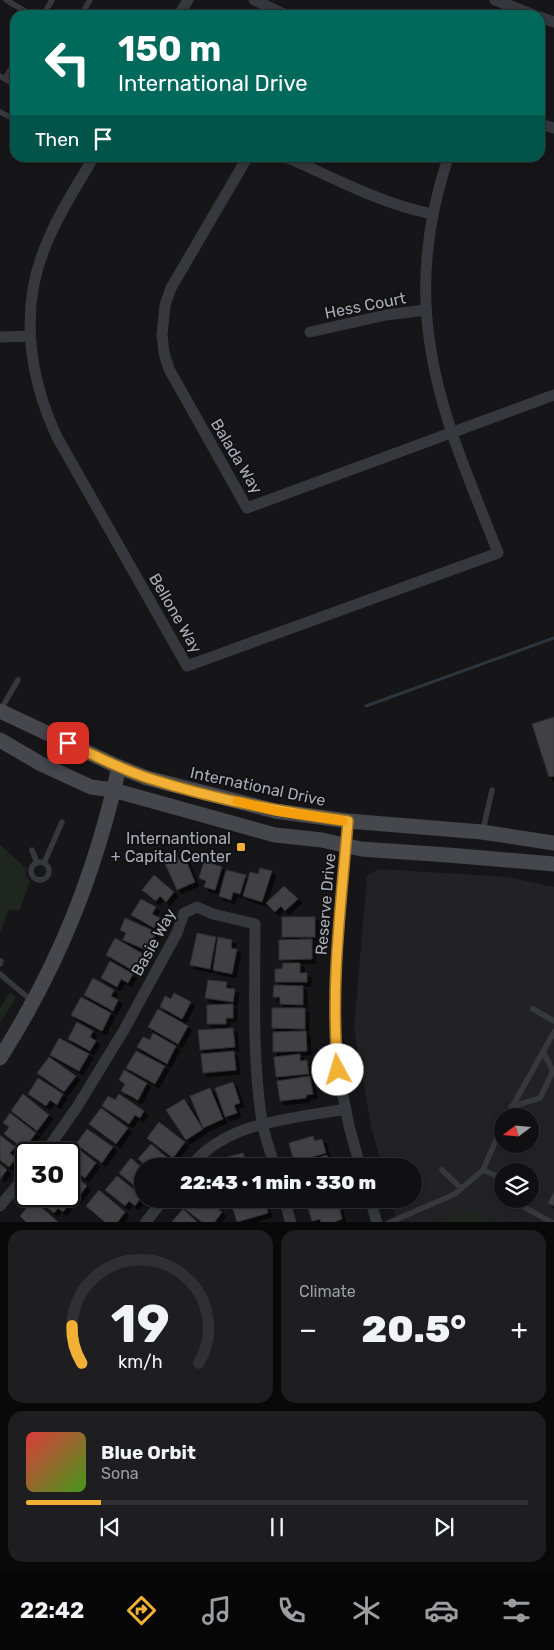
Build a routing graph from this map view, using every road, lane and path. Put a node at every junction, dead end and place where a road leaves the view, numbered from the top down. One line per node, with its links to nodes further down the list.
1 (6, 0): 4 (lane)
2 (254, 0): 5 (street)
3 (495, 0): 6 (street)
4 (23, 10)
5 (275, 10)
6 (521, 10)
7 (10, 68): 8 (lane)
8 (2, 78)
9 (91, 162): 16 (street, Bellone Way)
10 (245, 162): 19 (street, Balada Way)
11 (297, 162): 13 (street)
12 (447, 162): 13 (street)
13 (432, 214): 14 (street)
14 (426, 310): 15 (street, Hess Court); 19 (street)
15 (310, 332)
16 (30, 336): 17 (street); 19 (street, Bellone Way)
17 (0, 337)
18 (554, 395): 19 (street, Balada Way)
19 (453, 433)
20 (18, 680): 21 (lane)
21 (0, 711): 23 (main road, International Drive)
22 (0, 740): 24 (main road)
23 (118, 767): 24 (main road); 26 (main road, International Drive)
24 (114, 790): 30 (main road); 36 (main road)
25 (492, 790): 28 (lane)
26 (348, 821): 28 (main road, International Drive); 30 (street, Reserve Drive)
27 (62, 822): 33 (lane)
28 (482, 832): 29 (main road, International Drive)
29 (554, 843)
30 (346, 845): 34 (main road); 43 (street, Reserve Drive)
31 (32, 850): 32 (lane)
32 (37, 863): 33 (lane); 33 (lane)
33 (44, 863)
34 (554, 864)
35 (0, 974): 36 (lane)
36 (33, 1002): 41 (main road)
37 (533, 1010): 38 (lane)
38 (554, 1021)
39 (554, 1032): 40 (lane)
40 (543, 1051): 42 (lane); 42 (lane)
41 (0, 1058)
42 (511, 1107)
43 (346, 1109): 44 (street); 49 (street, Reserve Drive)
44 (263, 1124): 45 (street, Basie Way); 47 (street); 48 (street, Basie Way)
45 (52, 1142)
46 (494, 1145): 51 (lane)
47 (199, 1158)
48 (273, 1158)
49 (358, 1158)
50 (442, 1170): 54 (lane)
51 (483, 1170): 52 (lane); 54 (lane)
52 (494, 1175)
53 (15, 1188): 55 (street)
54 (461, 1188): 63 (lane)
55 (0, 1206)
56 (157, 1208): 60 (street)
57 (287, 1208): 61 (street)
58 (373, 1208): 62 (street)
59 (526, 1208): 64 (lane)
60 (145, 1222)
61 (291, 1222)
62 (377, 1222)
63 (388, 1222)
64 (553, 1222)

